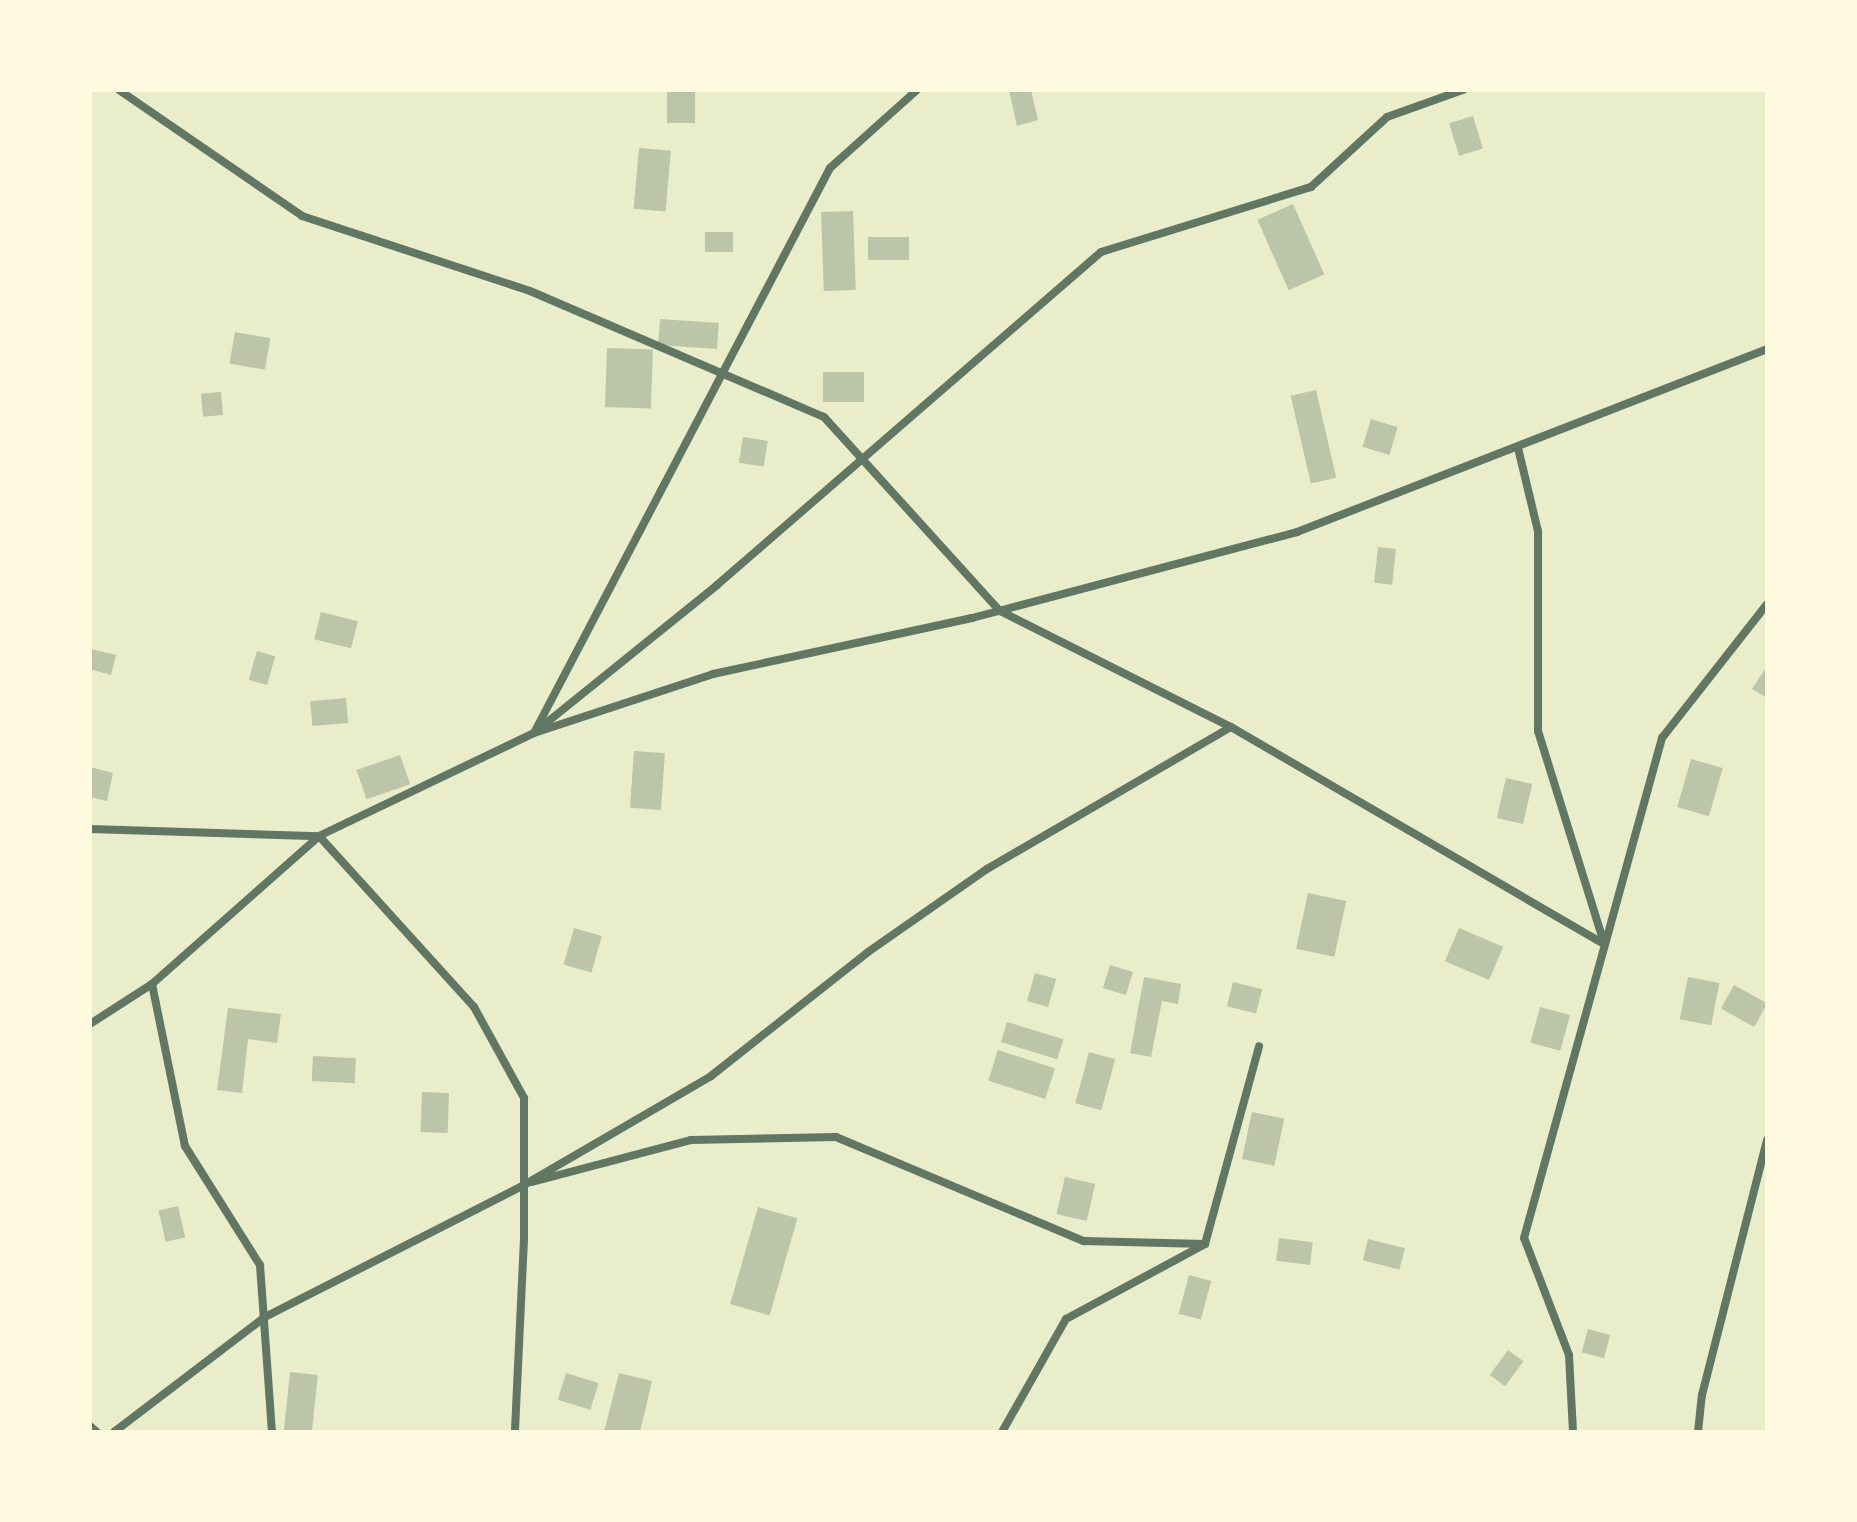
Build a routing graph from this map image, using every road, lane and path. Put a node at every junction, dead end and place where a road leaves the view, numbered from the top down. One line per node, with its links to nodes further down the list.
1 (119, 90): 5 (street)
2 (917, 90): 5 (street)
3 (1463, 90): 7 (street)
4 (1767, 349): 6 (street)
5 (726, 374): 7 (street); 11 (street)
6 (1518, 448): 9 (street); 14 (street)
7 (859, 461): 9 (street); 11 (street)
8 (1767, 604): 14 (street)
9 (1000, 611): 10 (street); 11 (street)
10 (1231, 727): 14 (street); 19 (street)
11 (534, 733): 13 (street)
12 (90, 829): 13 (street)
13 (319, 836): 15 (street); 19 (street)
14 (1604, 944): 28 (street)
15 (152, 984): 16 (street); 21 (street)
16 (90, 1024)
17 (1259, 1046): 20 (street)
18 (1767, 1140): 29 (street)
19 (524, 1185): 20 (street); 21 (street); 26 (street)
20 (1205, 1244): 27 (street)
21 (265, 1317): 24 (street); 25 (street)
22 (90, 1426): 23 (street)
23 (97, 1432)
24 (114, 1432)
25 (272, 1432)
26 (515, 1432)
27 (1002, 1432)
28 (1573, 1432)
29 (1698, 1432)

